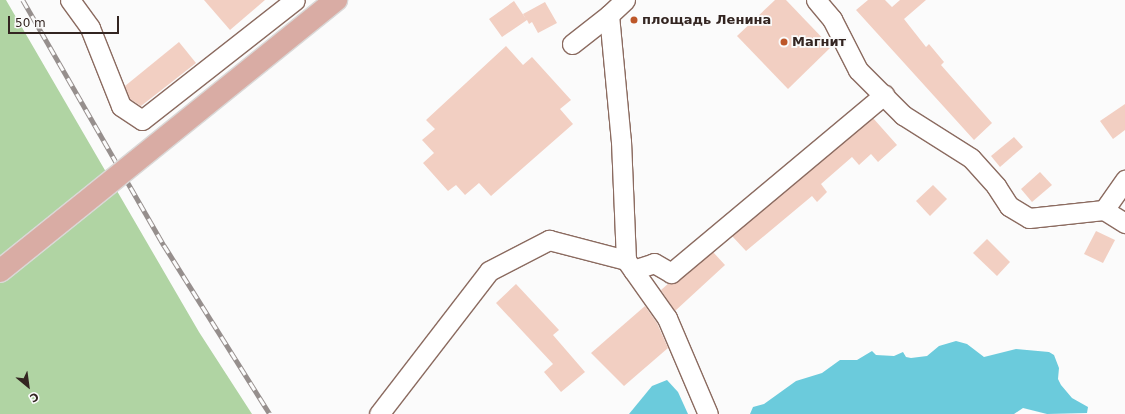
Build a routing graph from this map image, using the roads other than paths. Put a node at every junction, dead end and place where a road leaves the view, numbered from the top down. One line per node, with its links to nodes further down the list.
1 (70, 0): 2 (street)
2 (295, 0)
3 (336, 0): 13 (main road, bridge)
4 (625, 0): 6 (street)
5 (816, 0): 8 (street)
6 (610, 15): 7 (street); 12 (street)
7 (572, 44)
8 (884, 95): 10 (street); 12 (street)
9 (1125, 180): 10 (street)
10 (1104, 210): 11 (street)
11 (1125, 223)
12 (630, 265): 14 (street); 15 (street)
13 (0, 271)
14 (379, 414)
15 (708, 414)

